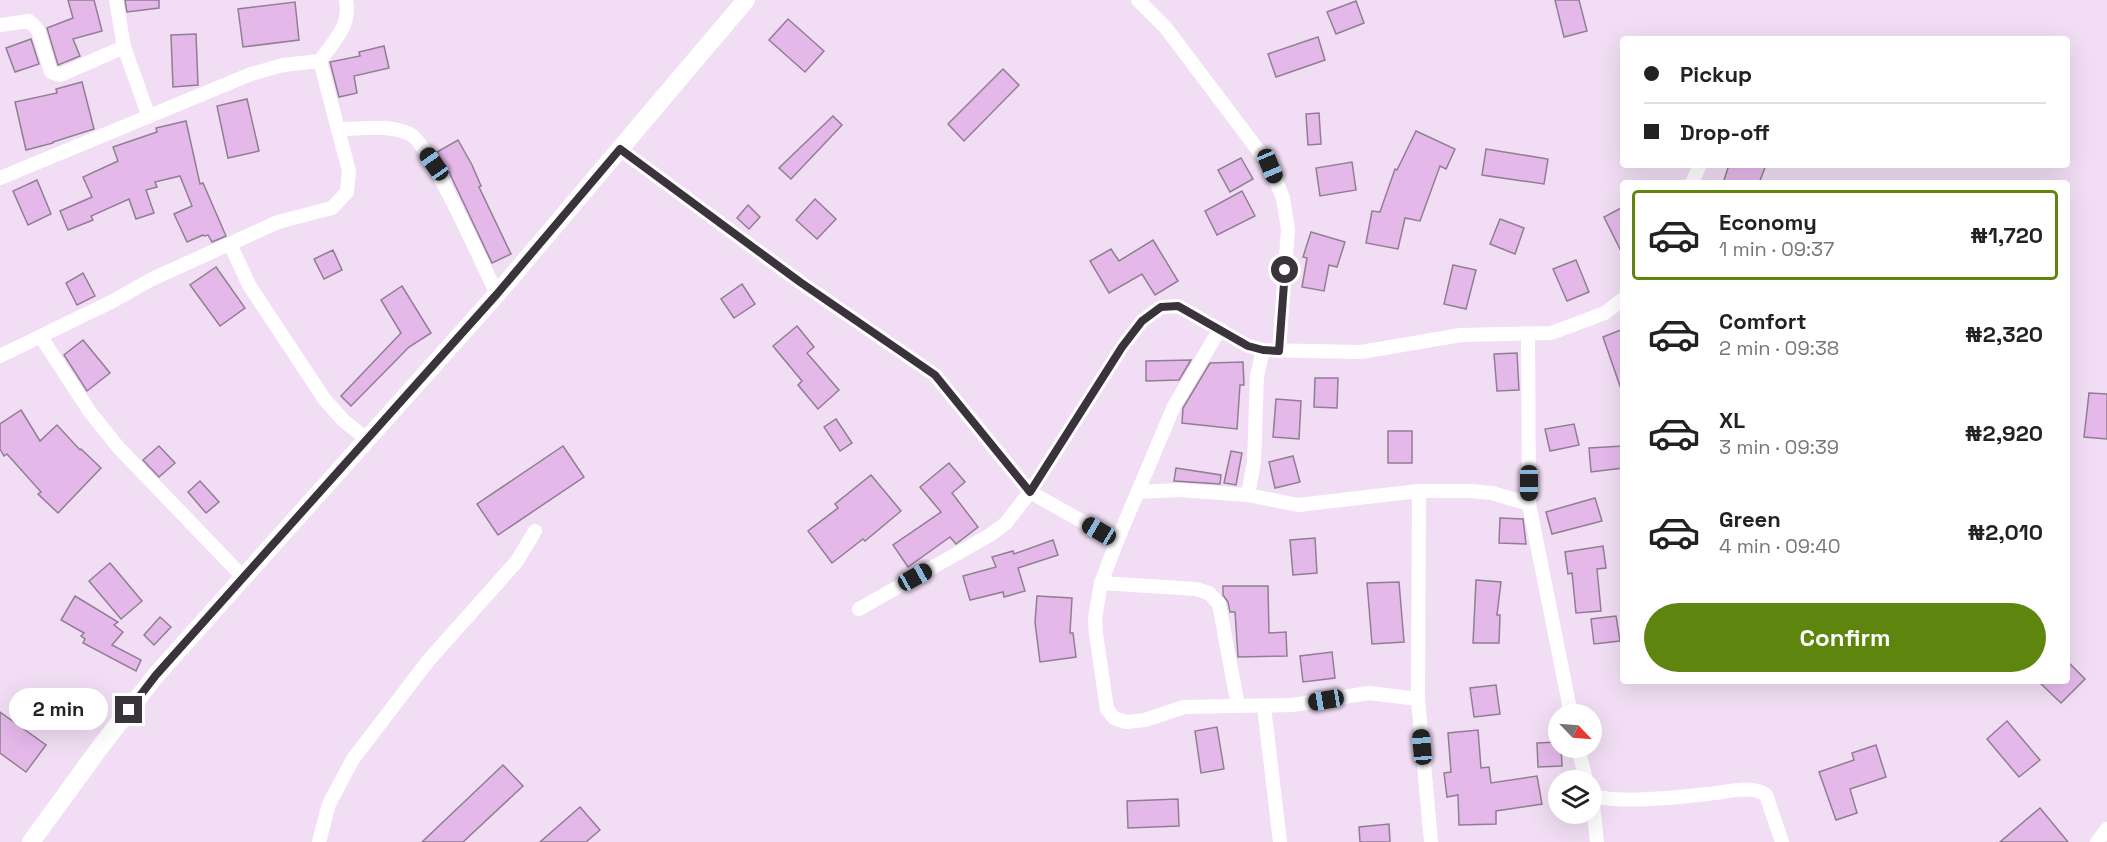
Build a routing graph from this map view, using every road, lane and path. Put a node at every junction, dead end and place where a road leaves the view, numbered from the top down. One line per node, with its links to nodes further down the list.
1 (116, 0): 6 (street)
2 (346, 0): 7 (street)
3 (746, 0): 10 (main road)
4 (1138, 0): 19 (street)
5 (0, 25): 6 (street)
6 (124, 47): 8 (street)
7 (320, 61): 8 (street); 9 (street)
8 (149, 117): 11 (street)
9 (338, 129): 12 (street); 13 (street)
10 (620, 149): 13 (main road); 23 (street)
11 (0, 178)
12 (230, 244): 17 (street); 21 (street)
13 (497, 294): 21 (main road)
14 (1620, 302): 16 (street)
15 (1220, 329): 18 (street); 23 (street); 24 (street)
16 (1528, 334): 19 (street); 26 (street)
17 (41, 337): 20 (street); 29 (street)
18 (1263, 350): 19 (street); 25 (street)
19 (1279, 351)
20 (0, 356)
21 (367, 439): 29 (main road)
22 (1419, 491): 25 (street); 26 (street); 32 (street)
23 (1030, 492): 28 (street); 31 (street)
24 (1138, 492): 25 (street); 28 (street)
25 (1248, 495)
26 (1529, 504): 33 (street)
27 (535, 531): 40 (street)
28 (1117, 541): 30 (street)
29 (243, 577): 39 (main road)
30 (1101, 584): 34 (street); 34 (street)
31 (859, 609)
32 (1418, 699): 35 (street); 42 (street)
33 (1569, 704)
34 (1238, 706): 35 (street)
35 (1264, 707): 41 (street)
36 (1602, 797): 44 (street)
37 (1595, 824): 43 (street)
38 (2107, 829): 45 (street)
39 (31, 842)
40 (319, 842)
41 (1280, 842)
42 (1431, 842)
43 (1597, 842)
44 (1782, 842)
45 (2097, 842)

